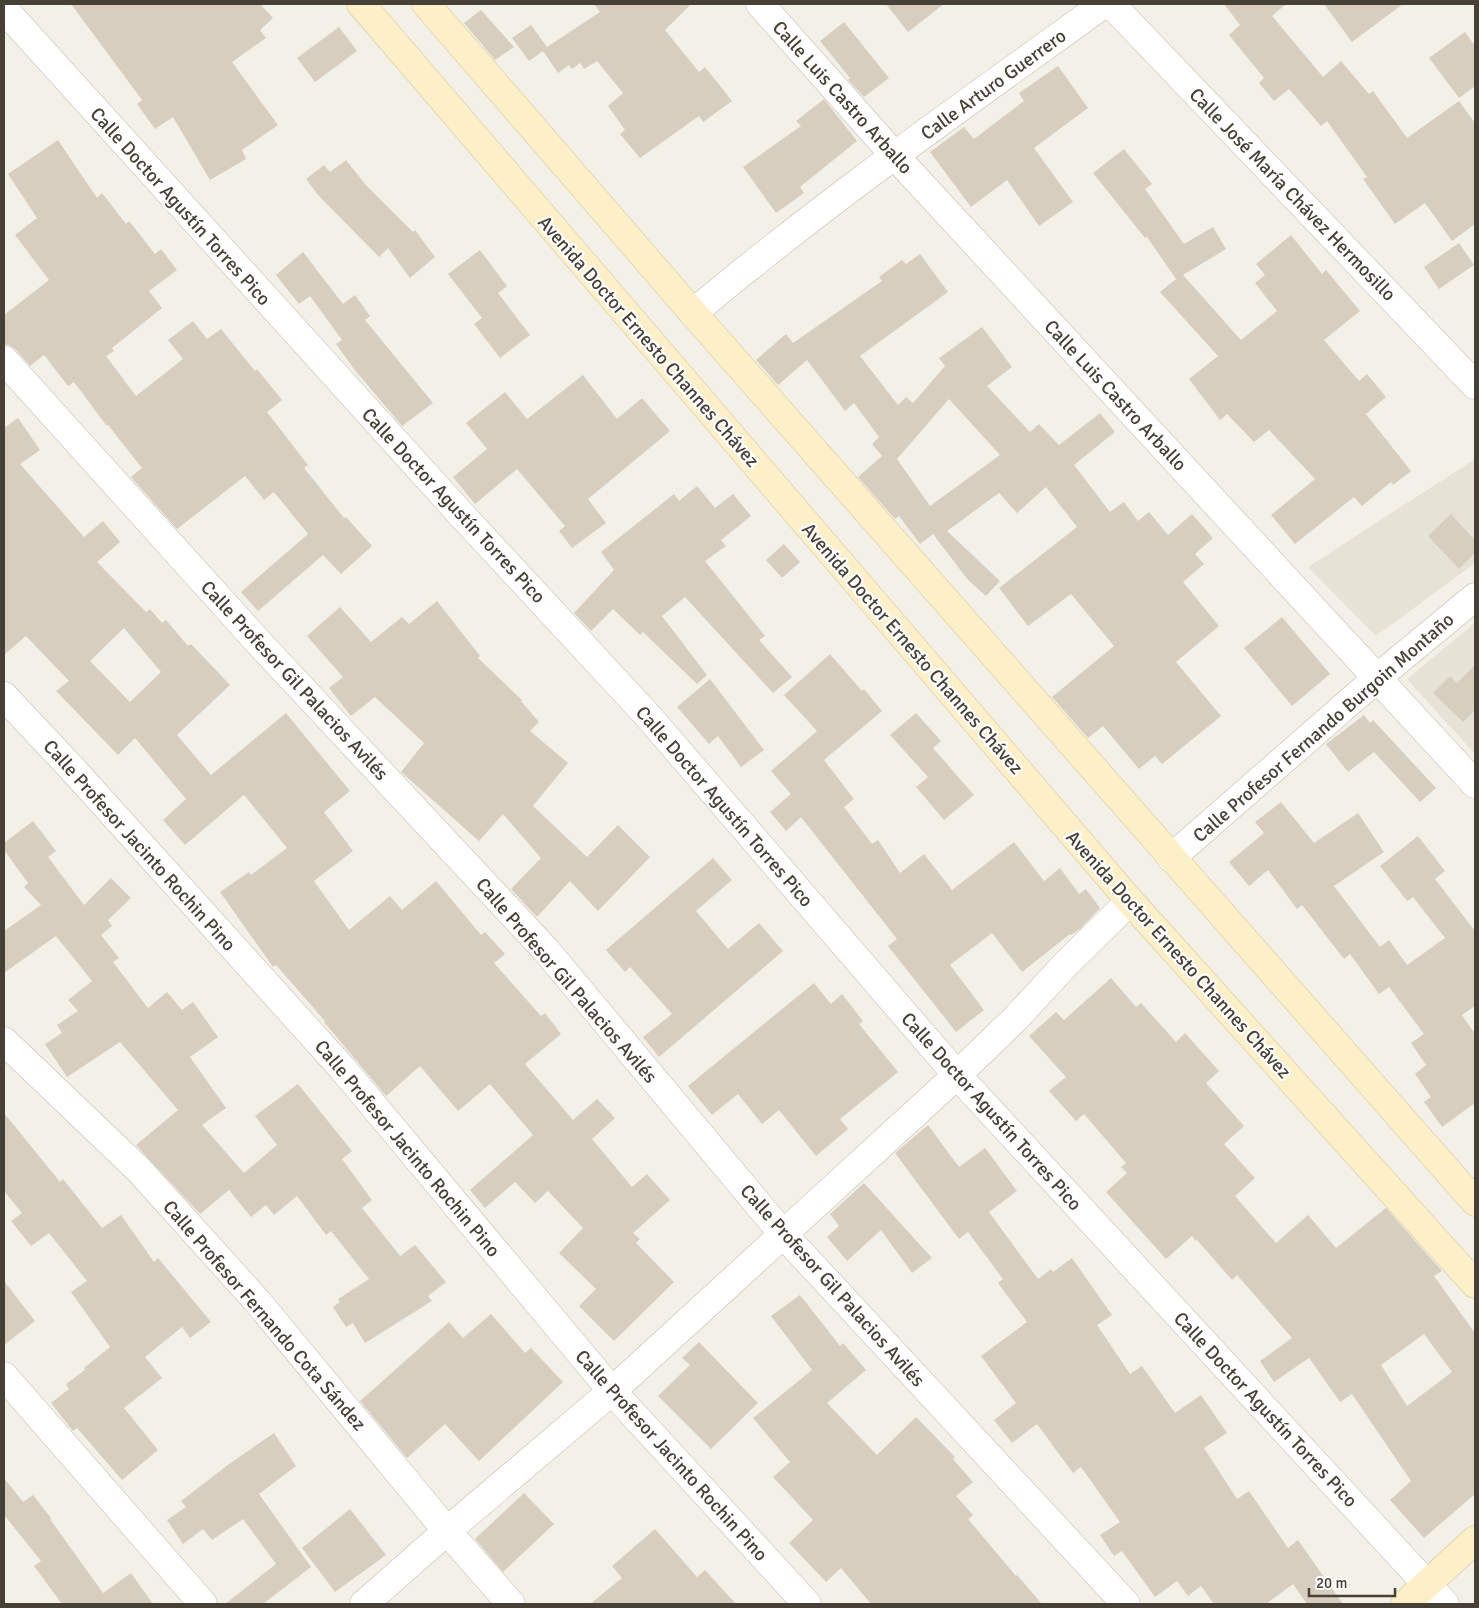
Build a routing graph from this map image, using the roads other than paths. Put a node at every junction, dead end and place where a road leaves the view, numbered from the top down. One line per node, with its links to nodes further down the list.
1 (361, 4): 16 (street, Avenida Doctor Ernesto Channes Chávez)
2 (426, 4): 8 (street)
3 (760, 4): 7 (street, Calle Luis Castro Arballo)
4 (1104, 4): 7 (street, Calle Arturo Guerrero)
5 (1111, 4): 10 (street, Calle José María Chávez Hermosillo)
6 (4, 9): 18 (street, Calle Doctor Agustín Torres Pico)
7 (895, 156): 8 (street, Calle Arturo Guerrero); 12 (street, Calle Luis Castro Arballo)
8 (693, 313): 15 (street)
9 (4, 360): 20 (street, Calle Profesor Gil Palacios Avilés)
10 (1475, 385)
11 (1475, 597): 12 (street, Calle Profesor Fernando Burgoin Montaño)
12 (1377, 678): 14 (street, Calle Luis Castro Arballo); 15 (street, Calle Profesor Fernando Burgoin Montaño)
13 (4, 696): 23 (street, Calle Profesor Jacinto Rochin Pino)
14 (1475, 784)
15 (1171, 858): 19 (street)
16 (1130, 902): 18 (street); 21 (street, Avenida Doctor Ernesto Channes Chávez)
17 (4, 1041): 24 (street, Calle Profesor Fernando Cota Sández)
18 (957, 1075): 20 (street); 26 (street, Calle Doctor Agustín Torres Pico)
19 (1475, 1202)
20 (783, 1234): 23 (street); 31 (street, Calle Profesor Gil Palacios Avilés)
21 (1475, 1284)
22 (4, 1376): 27 (street)
23 (612, 1391): 24 (street); 30 (street, Calle Profesor Jacinto Rochin Pino)
24 (447, 1531): 28 (street); 29 (street, Calle Profesor Fernando Cota Sández)
25 (1475, 1540): 26 (street)
26 (1427, 1584): 32 (street); 33 (street, Calle Doctor Agustín Torres Pico)
27 (202, 1604)
28 (364, 1604)
29 (511, 1604)
30 (807, 1604)
31 (1126, 1604)
32 (1405, 1604)
33 (1445, 1604)

